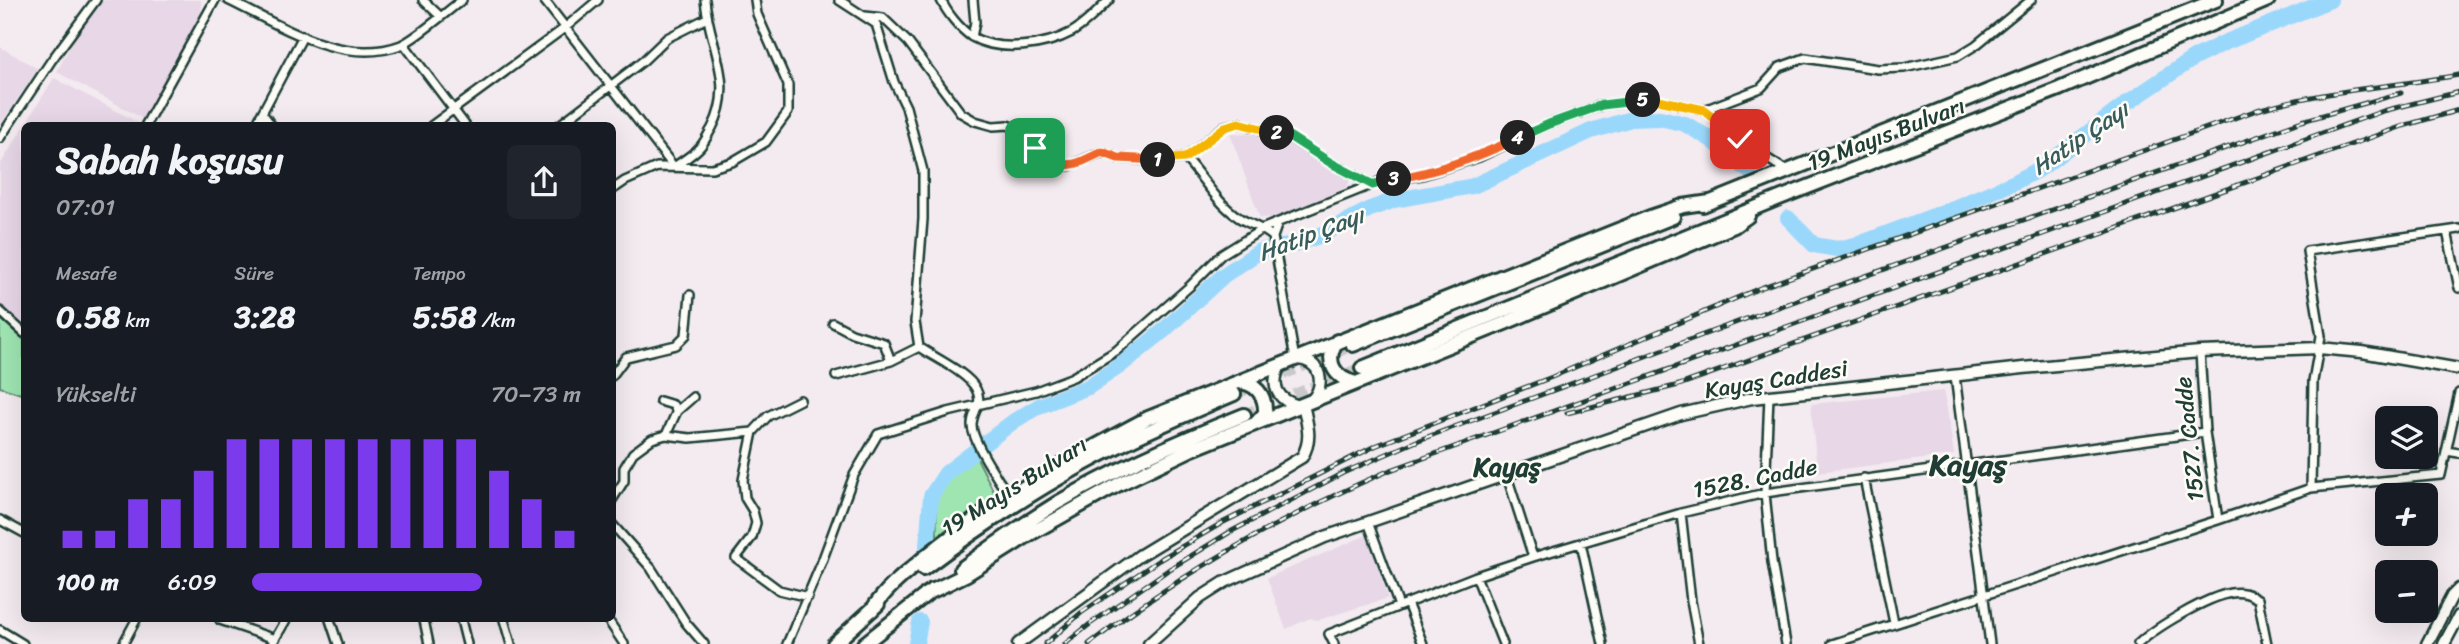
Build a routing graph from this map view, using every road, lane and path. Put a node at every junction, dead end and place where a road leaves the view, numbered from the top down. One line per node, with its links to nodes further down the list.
1 (96, 0): 36 (street)
2 (215, 0): 30 (street)
3 (228, 0): 23 (street)
4 (422, 0): 19 (street)
5 (462, 0): 19 (street)
6 (544, 0): 22 (street)
7 (598, 0): 22 (street)
8 (705, 0): 21 (street)
9 (755, 0): 38 (street)
10 (839, 0): 20 (street)
11 (941, 0): 24 (street)
12 (973, 0): 24 (street)
13 (1109, 0): 24 (street)
14 (2031, 0): 28 (street)
15 (2217, 0): 39 (highway, 19 Mayıs Bulvarı)
16 (2268, 0): 18 (highway, 19 Mayıs Bulvarı)
17 (2275, 0): 18 (highway)
18 (2250, 7): 43 (highway, 19 Mayıs Bulvarı)
19 (440, 16): 25 (street)
20 (865, 16): 37 (street); 56 (street)
21 (707, 18): 26 (street); 38 (street)
22 (566, 27): 26 (street); 27 (street)
23 (303, 36): 25 (street); 29 (street)
24 (972, 37)
25 (404, 44): 27 (street)
26 (612, 85): 35 (street); 38 (street)
27 (454, 110): 33 (street); 34 (street)
28 (1704, 110): 39 (street); 40 (street)
29 (262, 113): 31 (street); 32 (street)
30 (147, 122)
31 (257, 122)
32 (269, 122)
33 (437, 122)
34 (463, 122)
35 (563, 122)
36 (0, 138)
37 (1185, 158): 40 (street); 45 (street)
38 (674, 167): 41 (street)
39 (1788, 171): 42 (highway, 19 Mayıs Bulvarı)
40 (1373, 185): 44 (street)
41 (616, 187)
42 (1710, 202): 54 (highway); 55 (highway, 19 Mayıs Bulvarı)
43 (1769, 202): 62 (highway, 19 Mayıs Bulvarı); 67 (highway)
44 (1278, 223): 45 (street); 48 (street)
45 (1264, 228): 48 (street); 74 (street)
46 (2459, 229): 47 (street)
47 (2447, 231): 49 (street); 57 (street)
48 (1273, 237): 59 (street)
49 (2459, 288)
50 (690, 295): 64 (street)
51 (0, 310): 53 (street)
52 (833, 323): 60 (street)
53 (21, 329)
54 (1337, 341): 59 (highway); 67 (highway)
55 (1353, 345)
56 (919, 347): 60 (street); 74 (street)
57 (2319, 348): 58 (street, Kayaş Caddesi); 63 (street, Kayaş Caddesi); 87 (street)
58 (2200, 352): 66 (street, Kayaş Caddesi); 80 (street, 1527. Cadde)
59 (1295, 359): 61 (highway); 75 (street)
60 (891, 361): 65 (street)
61 (1281, 364): 68 (highway); 75 (street)
62 (1362, 368)
63 (2459, 369)
64 (616, 371)
65 (836, 376)
66 (1955, 376): 70 (street, Kayaş Caddesi); 84 (street)
67 (1356, 383): 75 (highway)
68 (1236, 388): 78 (highway); 90 (highway)
69 (2459, 393): 82 (street)
70 (1769, 396): 85 (street, Kayaş Caddesi); 88 (street)
71 (692, 397): 76 (street)
72 (800, 400): 79 (street)
73 (660, 401): 76 (street)
74 (980, 403): 90 (street); 104 (street)
75 (1305, 403): 78 (highway); 132 (street)
76 (677, 411): 81 (street)
77 (1244, 415): 100 (highway, 19 Mayıs Bulvarı)
78 (1256, 424): 100 (highway)
79 (753, 432): 81 (street); 104 (street)
80 (2206, 432): 84 (street, 1528. Cadde); 93 (street, 1527. Cadde)
81 (666, 435): 89 (street)
82 (2445, 452): 83 (street); 87 (street)
83 (2459, 453)
84 (1965, 465): 86 (street, 1528. Cadde); 103 (street)
85 (1506, 473): 94 (street, Kayaş Caddesi); 99 (street)
86 (1864, 478): 88 (street, 1528. Cadde); 116 (street)
87 (2311, 488): 93 (street)
88 (1765, 493): 91 (street, 1528. Cadde); 139 (street)
89 (616, 494)
90 (1012, 500): 98 (highway)
91 (1681, 513): 97 (street, 1528. Cadde); 138 (street)
92 (0, 520): 96 (street)
93 (2218, 520): 103 (street)
94 (1368, 522): 105 (street); 133 (street, Kayaş Caddesi)
95 (616, 529): 127 (street)
96 (21, 531)
97 (1581, 543): 99 (street, 1528. Cadde); 137 (street)
98 (943, 548): 106 (highway, 19 Mayıs Bulvarı); 106 (highway)
99 (1533, 558): 101 (street, 1528. Cadde)
100 (961, 573): 131 (highway)
101 (1476, 576): 105 (street, 1528. Cadde); 136 (street)
102 (2459, 589): 144 (street)
103 (1982, 595): 116 (street); 141 (street)
104 (808, 597): 128 (street)
105 (1403, 605): 134 (street, 1528. Cadde); 135 (street)
106 (872, 610): 118 (highway, 19 Mayıs Bulvarı)
107 (2459, 616): 145 (street)
108 (135, 622): 121 (street)
109 (225, 622): 119 (street)
110 (285, 622): 119 (street)
111 (331, 622): 122 (street)
112 (424, 622): 123 (street)
113 (462, 622): 124 (street)
114 (505, 622): 125 (street)
115 (609, 622): 126 (street)
116 (1894, 623): 140 (street)
117 (0, 630): 120 (street)
118 (845, 634): 129 (street); 130 (highway, 19 Mayıs Bulvarı)
119 (273, 642)
120 (23, 644)
121 (123, 644)
122 (338, 644)
123 (429, 644)
124 (467, 644)
125 (511, 644)
126 (624, 644)
127 (704, 644)
128 (788, 644)
129 (828, 644)
130 (834, 644)
131 (864, 644)
132 (1018, 644)
133 (1149, 644)
134 (1334, 644)
135 (1423, 644)
136 (1503, 644)
137 (1602, 644)
138 (1699, 644)
139 (1786, 644)
140 (1832, 644)
141 (1990, 644)
142 (2138, 644): 143 (street)
143 (2267, 644)
144 (2427, 644)
145 (2444, 644)

